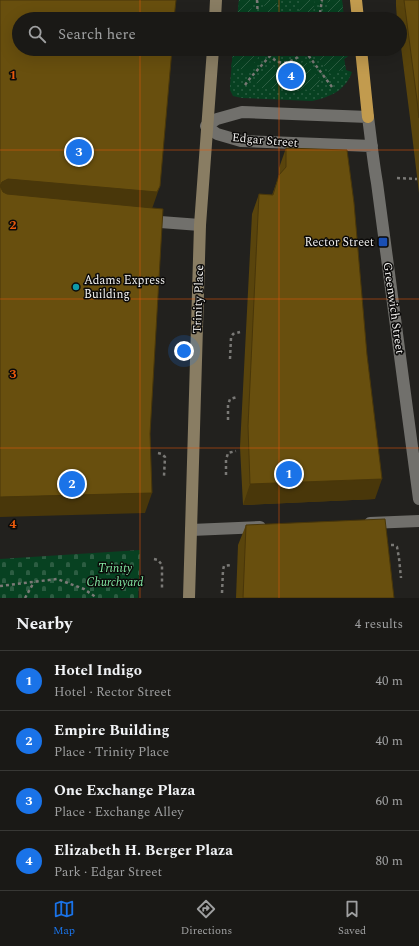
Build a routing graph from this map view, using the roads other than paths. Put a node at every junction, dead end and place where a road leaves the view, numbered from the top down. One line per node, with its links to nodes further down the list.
1 (216, 0): 3 (main road)
2 (356, 0): 4 (highway)
3 (215, 12)
4 (357, 12)
5 (212, 56): 8 (main road, Trinity Place)
6 (362, 56): 7 (highway)
7 (368, 117): 8 (street, Edgar Street); 9 (street, Greenwich Street)
8 (206, 126): 9 (street, Edgar Street); 11 (main road, Trinity Place)
9 (372, 146): 12 (street, Greenwich Street)
10 (132, 219): 11 (street)
11 (200, 225): 16 (main road, Trinity Place)
12 (419, 499)
13 (419, 521): 14 (street)
14 (362, 523)
15 (270, 527): 16 (street)
16 (191, 530): 17 (main road, Trinity Place)
17 (189, 598)

